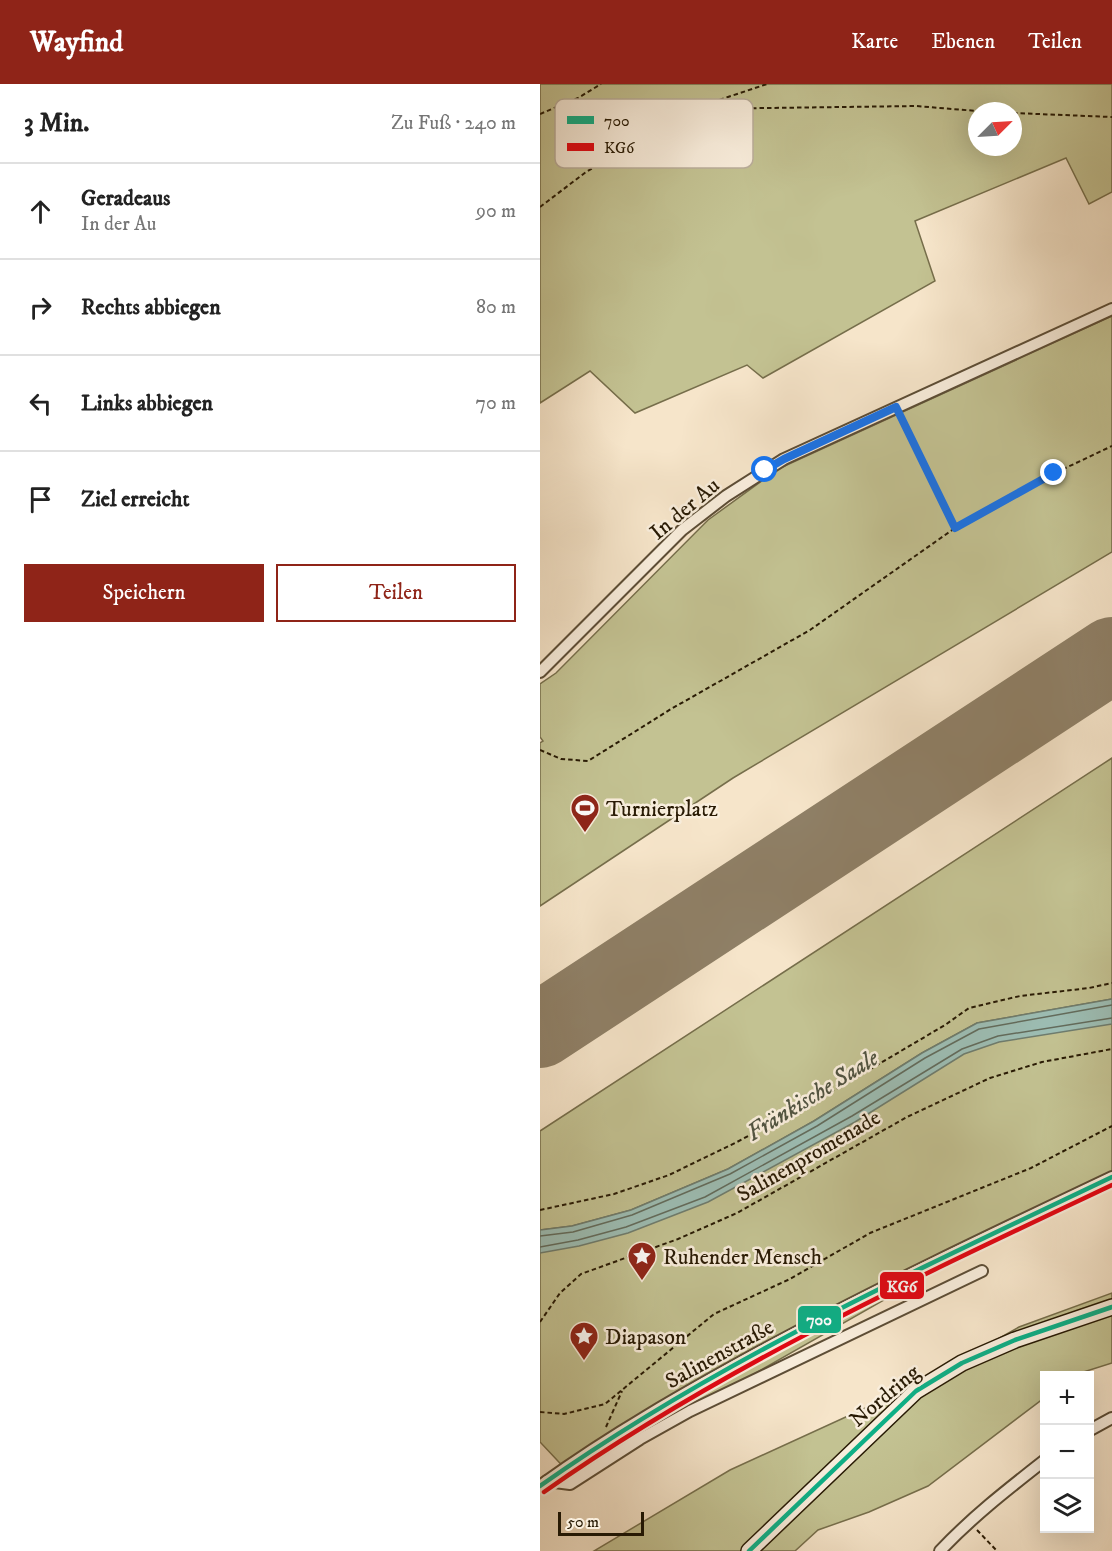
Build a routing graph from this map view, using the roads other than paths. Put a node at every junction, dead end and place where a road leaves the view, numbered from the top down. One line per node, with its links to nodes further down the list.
1 (1112, 309): 2 (street, In der Au)
2 (540, 672)
3 (1112, 1177): 9 (street, Salinenstraße)
4 (982, 1271): 9 (street, Salinenstraße)
5 (1112, 1307): 10 (main road, Nordring)
6 (1112, 1418): 7 (street)
7 (1094, 1427)
8 (1040, 1463): 11 (street)
9 (543, 1483)
10 (749, 1551)
11 (940, 1551)

